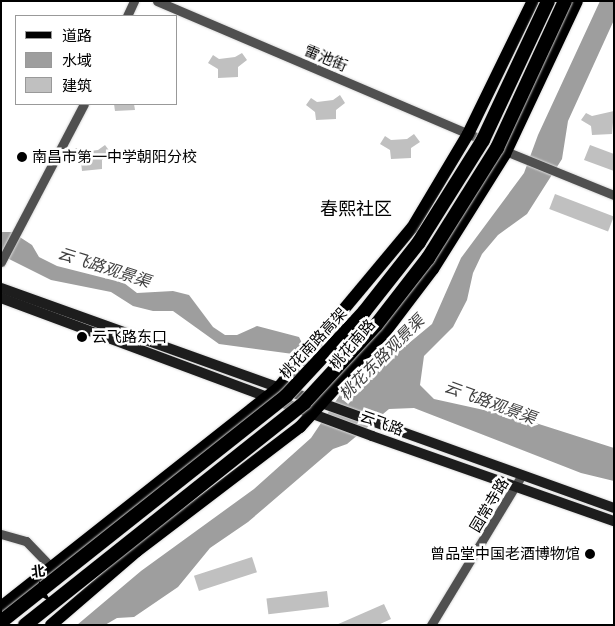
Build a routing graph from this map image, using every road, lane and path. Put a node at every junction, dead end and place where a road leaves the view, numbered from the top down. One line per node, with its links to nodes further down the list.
1 (134, 1): 7 (street)
2 (157, 1): 9 (street, 雷池街)
3 (533, 1): 9 (main road, 桃花南路)
4 (548, 1): 10 (highway, 桃花南路高架, bridge)
5 (565, 1): 11 (highway, bridge)
6 (577, 1): 11 (main road, 桃花南路)
7 (127, 15)
8 (83, 105): 13 (street)
9 (468, 134): 10 (street, 雷池街); 16 (main road, 桃花南路)
10 (483, 140): 29 (highway, 桃花南路高架, bridge)
11 (501, 150): 12 (street); 17 (main road, 桃花南路); 30 (highway, bridge)
12 (614, 195)
13 (2, 261)
14 (1, 288): 18 (main road, 云飞路)
15 (1, 298): 18 (main road, 云飞路)
16 (327, 332): 17 (main road); 18 (main road, 桃花南路)
17 (366, 353): 19 (main road, 桃花南路)
18 (274, 392): 19 (main road, 云飞路); 20 (main road, 桃花南路)
19 (320, 409): 21 (main road, 桃花南路); 22 (main road, 云飞路); 23 (main road, 云飞路)
20 (244, 416): 21 (main road); 27 (main road, 桃花南路)
21 (279, 441): 31 (main road, 桃花南路)
22 (522, 475): 23 (street, 园常寺路); 24 (main road, 云飞路)
23 (516, 488): 25 (main road, 云飞路); 32 (street, 园常寺路)
24 (614, 508)
25 (614, 521)
26 (1, 534): 27 (street)
27 (51, 567): 28 (main road, 桃花南路)
28 (1, 607)
29 (1, 622)
30 (25, 625)
31 (51, 625)
32 (431, 625)

